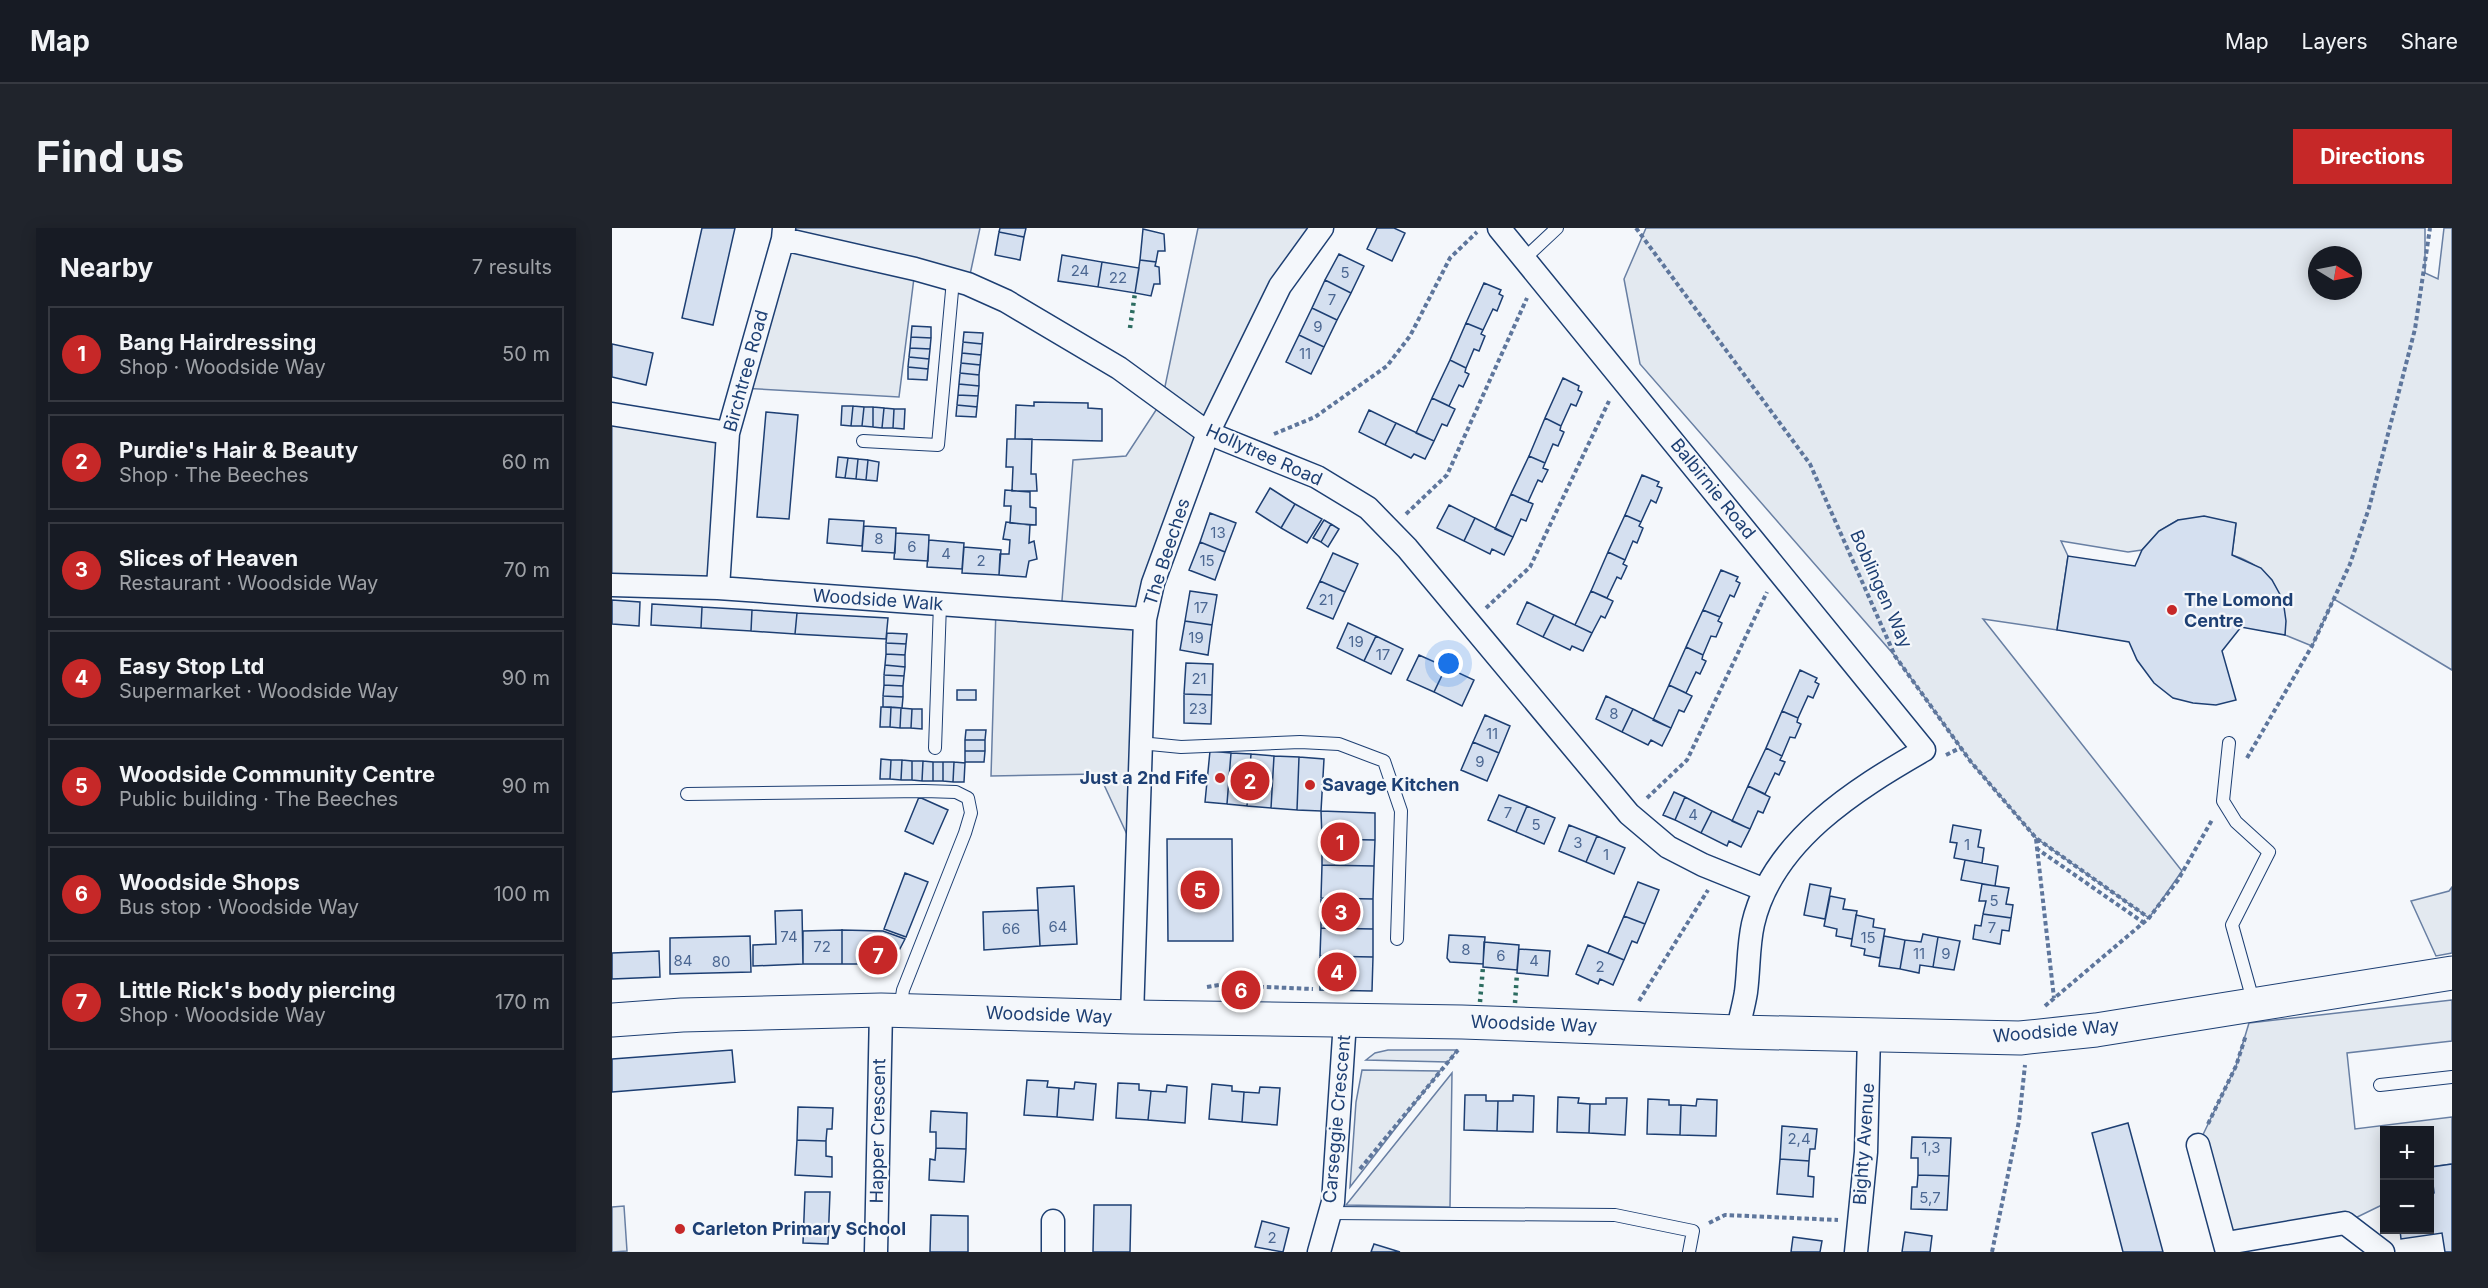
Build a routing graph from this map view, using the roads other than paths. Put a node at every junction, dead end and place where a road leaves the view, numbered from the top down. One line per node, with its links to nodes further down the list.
1 (1322, 228): 9 (street, The Beeches)
2 (1499, 228): 5 (street, Balbirnie Road)
3 (1557, 228): 5 (lane)
4 (784, 233): 6 (street, Hollytree Road); 8 (street, Birchtree Road)
5 (1532, 265): 19 (street, Balbirnie Road)
6 (954, 280): 9 (street, Hollytree Road); 10 (lane)
7 (612, 414): 8 (street)
8 (728, 433): 12 (street, Birchtree Road)
9 (1208, 433): 14 (street, The Beeches); 19 (street, Hollytree Road)
10 (863, 441)
11 (612, 585): 12 (street, Woodside Walk)
12 (718, 588): 13 (street, Woodside Walk)
13 (940, 604): 14 (street, Woodside Walk); 17 (lane)
14 (1145, 619): 15 (street, The Beeches)
15 (1140, 743): 20 (lane); 24 (street, The Beeches)
16 (2229, 743): 22 (lane)
17 (935, 748)
18 (687, 794): 23 (lane)
19 (1765, 890): 27 (street)
20 (1397, 939)
21 (2452, 973): 22 (street, Woodside Way)
22 (2254, 1005): 28 (street, Woodside Way)
23 (890, 1010): 24 (street, Woodside Way); 25 (street, Woodside Way); 35 (street, Happer Crescent)
24 (1132, 1017): 26 (street, Woodside Way)
25 (612, 1020)
26 (1345, 1021): 27 (street, Woodside Way); 32 (street, Carseggie Crescent)
27 (1737, 1032): 28 (street, Woodside Way)
28 (1869, 1035): 39 (street, Bighty Avenue)
29 (2452, 1077): 30 (lane)
30 (2380, 1085)
31 (2198, 1145): 34 (street)
32 (1329, 1214): 37 (street, Carseggie Crescent); 38 (lane)
33 (1053, 1221): 36 (street)
34 (2227, 1248): 40 (street)
35 (876, 1252)
36 (1053, 1252)
37 (1319, 1252)
38 (1689, 1252)
39 (1856, 1252)
40 (2383, 1252)

